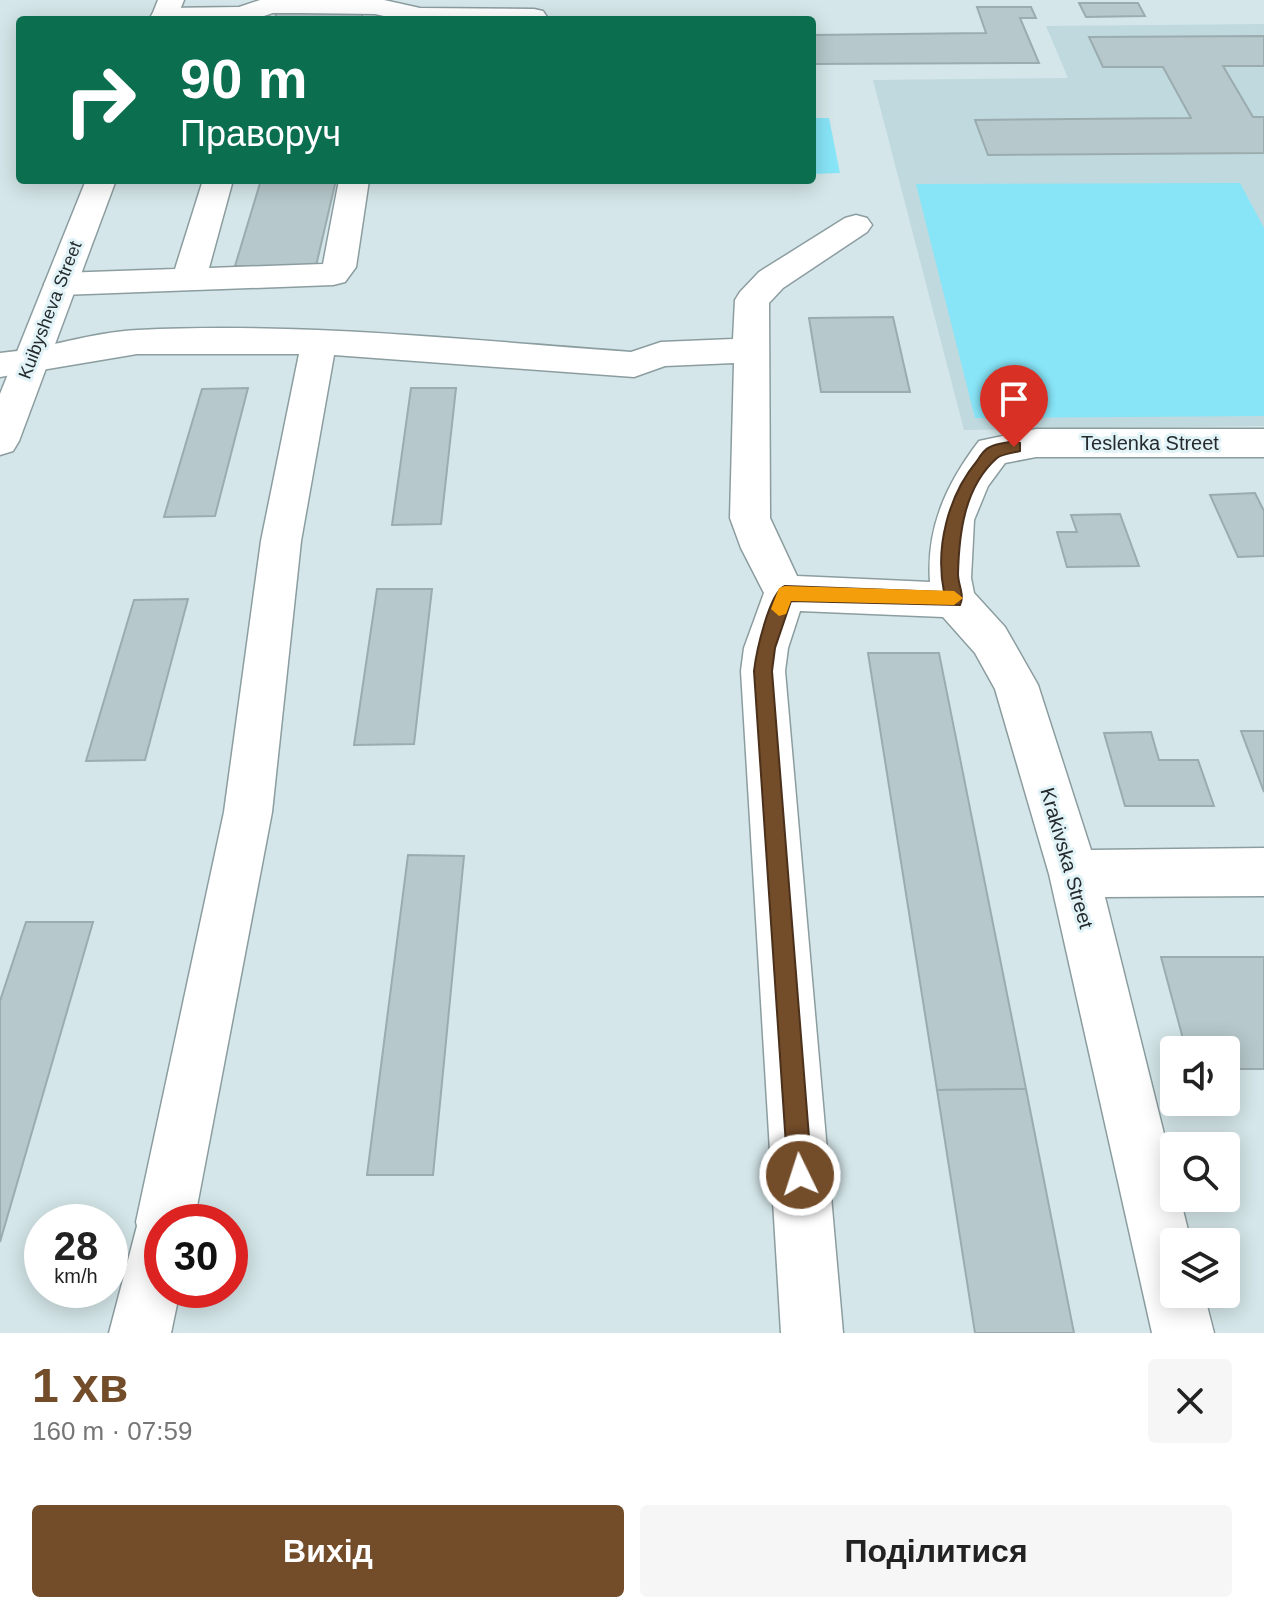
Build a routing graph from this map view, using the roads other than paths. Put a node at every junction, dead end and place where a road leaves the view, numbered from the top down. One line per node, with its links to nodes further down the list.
1 (166, 12): 2 (street)
2 (226, 16)
3 (244, 16): 4 (street)
4 (420, 16)
5 (99, 184): 10 (street, Kuibysheva Street)
6 (217, 184): 9 (street)
7 (353, 184): 9 (street)
8 (856, 225): 12 (street)
9 (189, 279): 10 (street)
10 (61, 284): 13 (street, Kuibysheva Street)
11 (319, 341): 12 (street); 13 (street); 20 (street)
12 (753, 350): 16 (street)
13 (15, 364): 14 (street, Kuibysheva Street)
14 (0, 441)
15 (1264, 443): 17 (street, Teslenka Street)
16 (785, 593): 17 (street); 23 (street)
17 (954, 600): 19 (street, Krakivska Street)
18 (1264, 872): 19 (street)
19 (1074, 874): 24 (street, Krakivska Street)
20 (169, 1204)
21 (146, 1308): 22 (street)
22 (140, 1333)
23 (812, 1333)
24 (1183, 1333)

